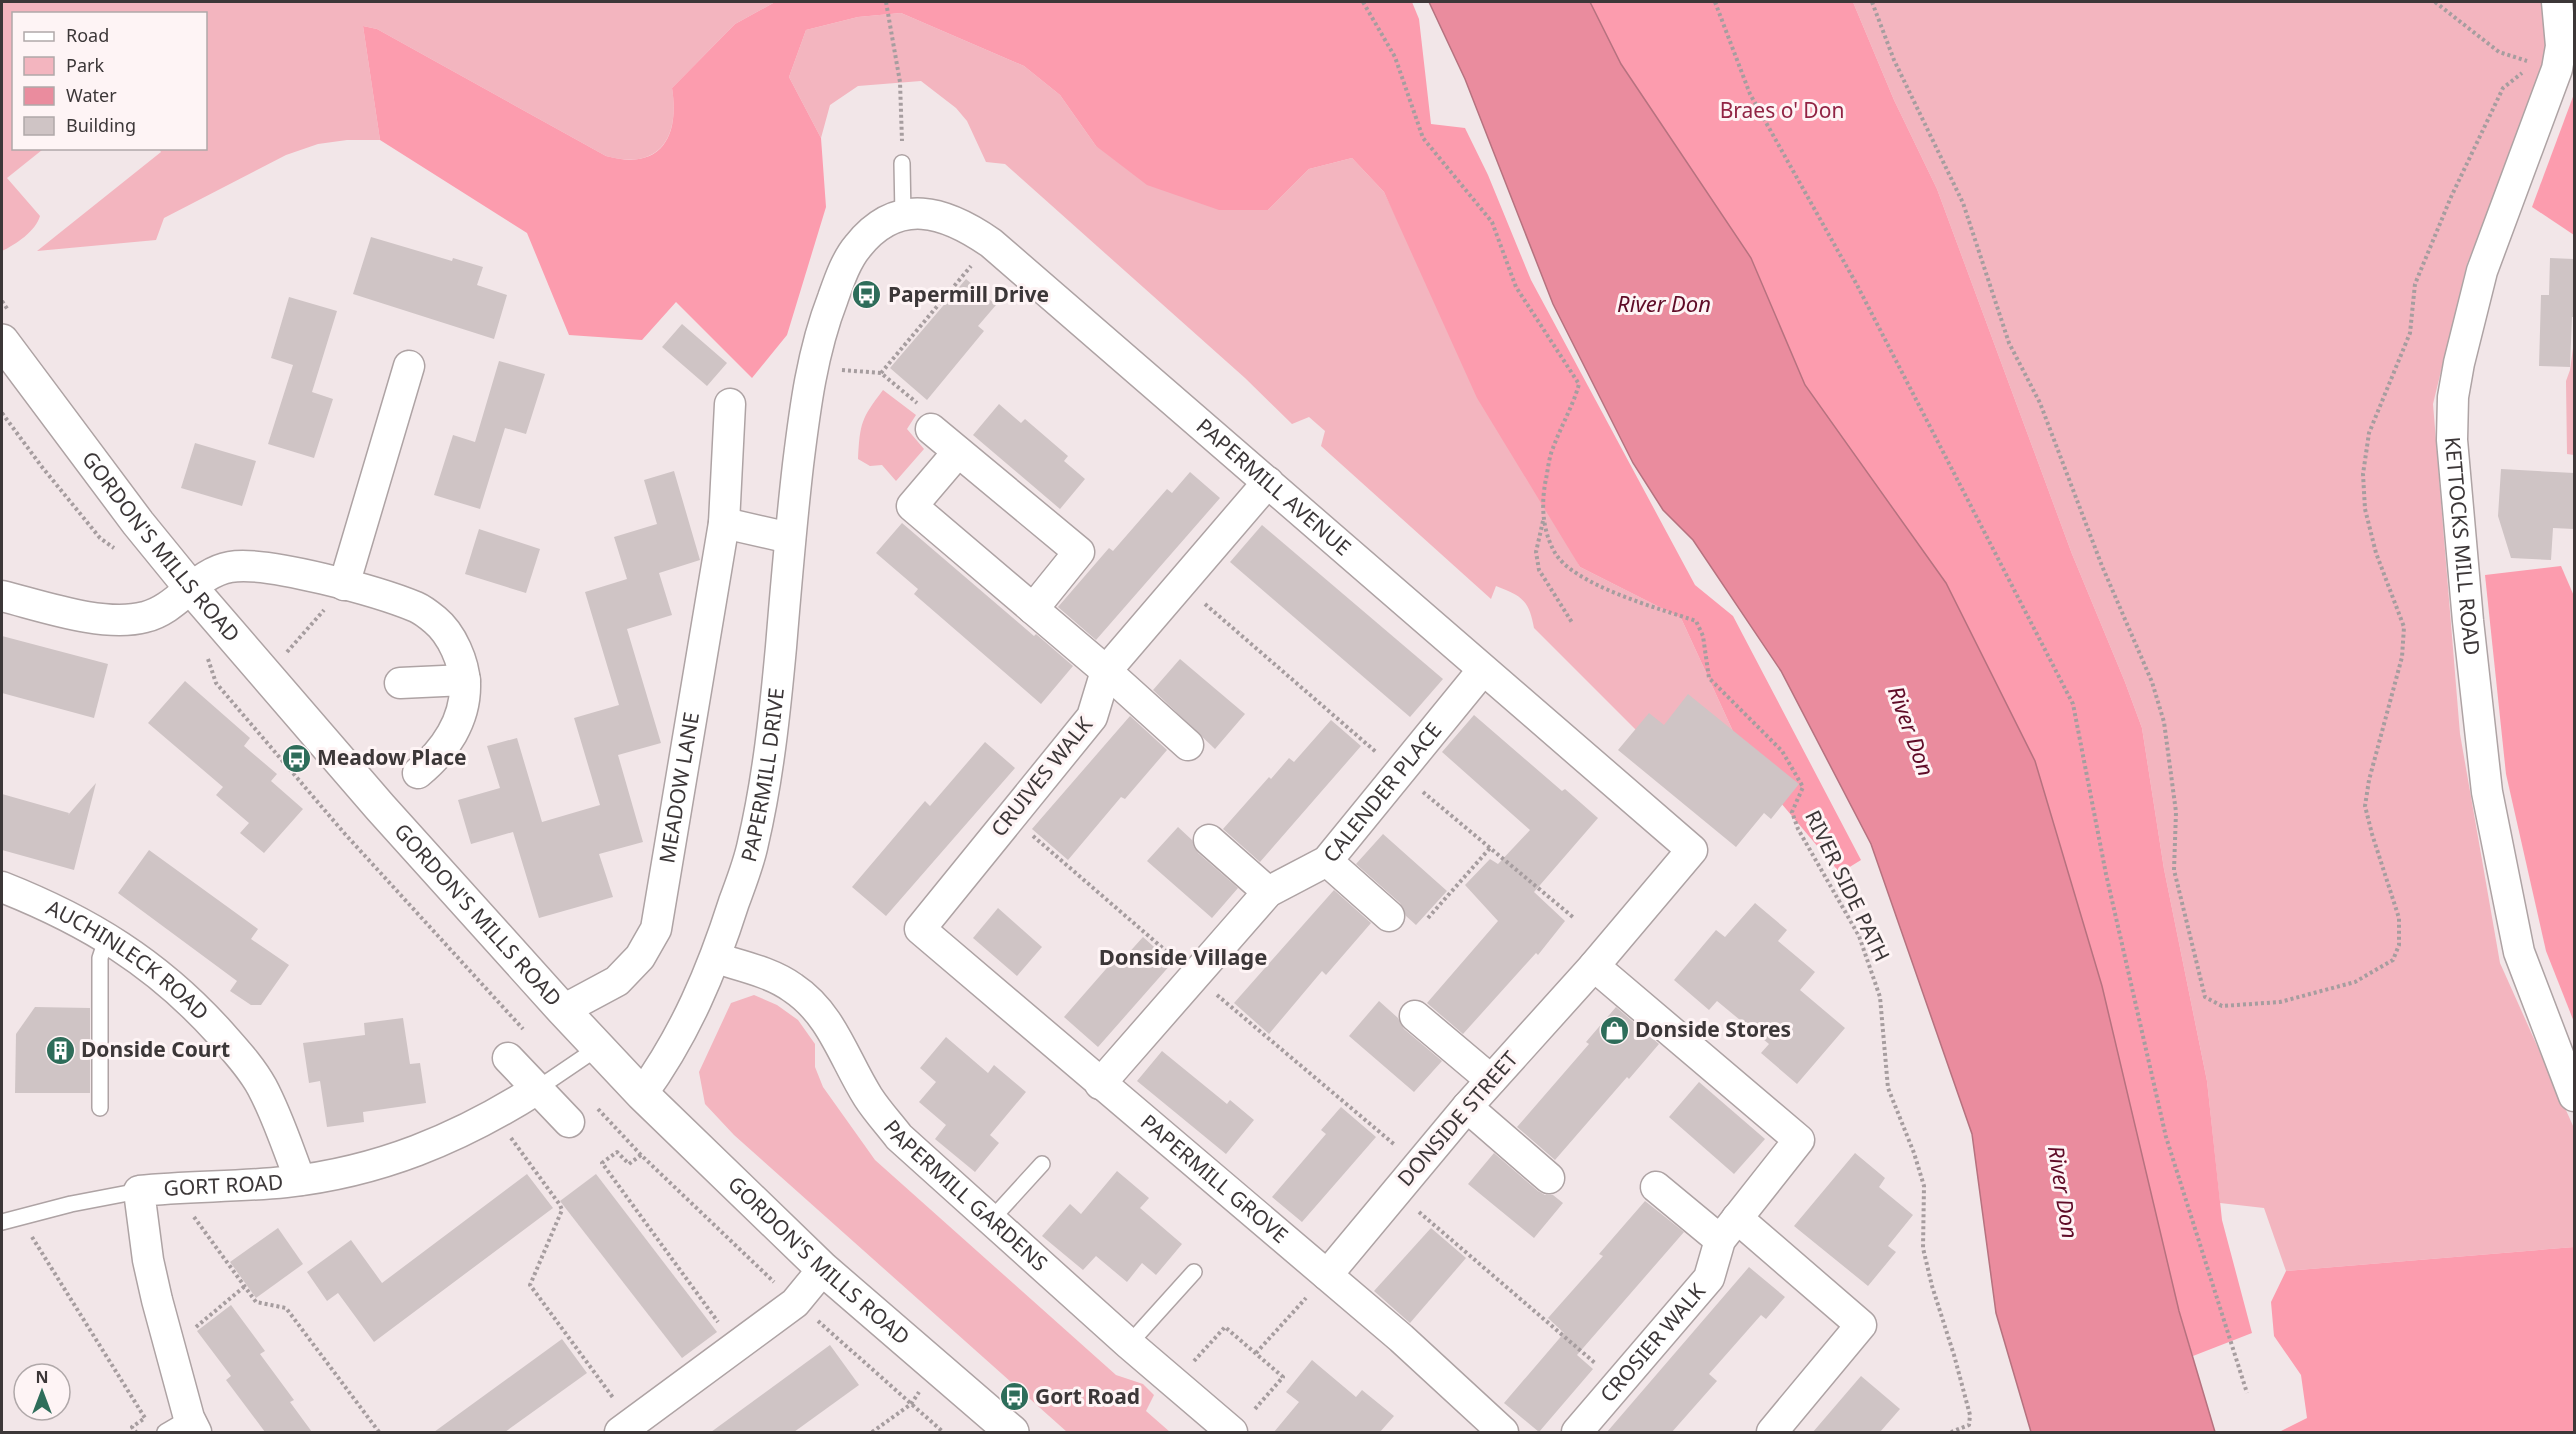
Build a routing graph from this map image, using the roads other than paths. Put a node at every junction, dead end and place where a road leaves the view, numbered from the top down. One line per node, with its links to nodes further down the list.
1 (2558, 2): 40 (street, KETTOCKS MILL ROAD)
2 (902, 163): 3 (lane)
3 (903, 216): 9 (street, PAPERMILL AVENUE); 11 (street, PAPERMILL DRIVE)
4 (2, 341): 13 (main road, GORDON'S MILLS ROAD)
5 (409, 366): 12 (street)
6 (730, 404): 10 (street, MEADOW LANE)
7 (931, 429): 8 (street)
8 (958, 452): 15 (street); 15 (street)
9 (1268, 482): 16 (street, CRUIVES WALK); 17 (street, PAPERMILL AVENUE)
10 (724, 522): 11 (street); 32 (street, MEADOW LANE)
11 (790, 538): 30 (street, PAPERMILL DRIVE)
12 (340, 584): 13 (street); 18 (street)
13 (191, 588): 14 (street); 32 (main road, GORDON'S MILLS ROAD)
14 (2, 596)
15 (1033, 609): 16 (street)
16 (1106, 671): 20 (street); 28 (street, CRUIVES WALK)
17 (1482, 671): 22 (street, PAPERMILL AVENUE); 24 (street, CALENDER PLACE)
18 (465, 680): 19 (street); 21 (street)
19 (400, 683)
20 (1188, 745)
21 (418, 773)
22 (1630, 796): 31 (street, DONSIDE STREET)
23 (1209, 840): 26 (street)
24 (1327, 861): 26 (street, CALENDER PLACE); 27 (street)
25 (2, 887): 29 (street, AUCHINLECK ROAD)
26 (1268, 892): 37 (street, CALENDER PLACE)
27 (1389, 916)
28 (920, 929): 37 (street, PAPERMILL GROVE)
29 (107, 937): 42 (lane); 46 (street, AUCHINLECK ROAD)
30 (716, 958): 39 (street, PAPERMILL DRIVE); 49 (street, PAPERMILL GARDENS)
31 (1594, 966): 36 (street, DONSIDE STREET); 51 (street)
32 (563, 1010): 34 (main road, GORDON'S MILLS ROAD)
33 (1415, 1016): 36 (street)
34 (599, 1047): 38 (lane); 39 (main road, GORDON'S MILLS ROAD)
35 (508, 1058): 38 (street)
36 (1491, 1080): 41 (street, DONSIDE STREET)
37 (1100, 1084): 54 (street, PAPERMILL GROVE)
38 (537, 1089): 43 (street); 46 (street, GORT ROAD)
39 (642, 1094): 52 (main road, GORDON'S MILLS ROAD)
40 (2574, 1096)
41 (1467, 1107): 45 (street); 54 (street, DONSIDE STREET)
42 (100, 1108)
43 (569, 1122)
44 (1042, 1164): 49 (lane)
45 (1550, 1178)
46 (300, 1180): 48 (street, GORT ROAD)
47 (1656, 1187): 51 (street)
48 (139, 1191): 50 (lane); 57 (street, GORT ROAD)
49 (990, 1221): 55 (street, PAPERMILL GARDENS)
50 (2, 1222)
51 (1729, 1229): 61 (street, CROSIER WALK); 62 (street)
52 (823, 1269): 58 (street); 59 (main road, GORDON'S MILLS ROAD)
53 (1194, 1272): 55 (lane)
54 (1327, 1275): 60 (street, PAPERMILL GROVE)
55 (1129, 1344): 56 (street, PAPERMILL GARDENS)
56 (1240, 1425)
57 (183, 1428)
58 (626, 1428)
59 (1012, 1432)
60 (1503, 1432)
61 (1577, 1432)
62 (1772, 1432)

